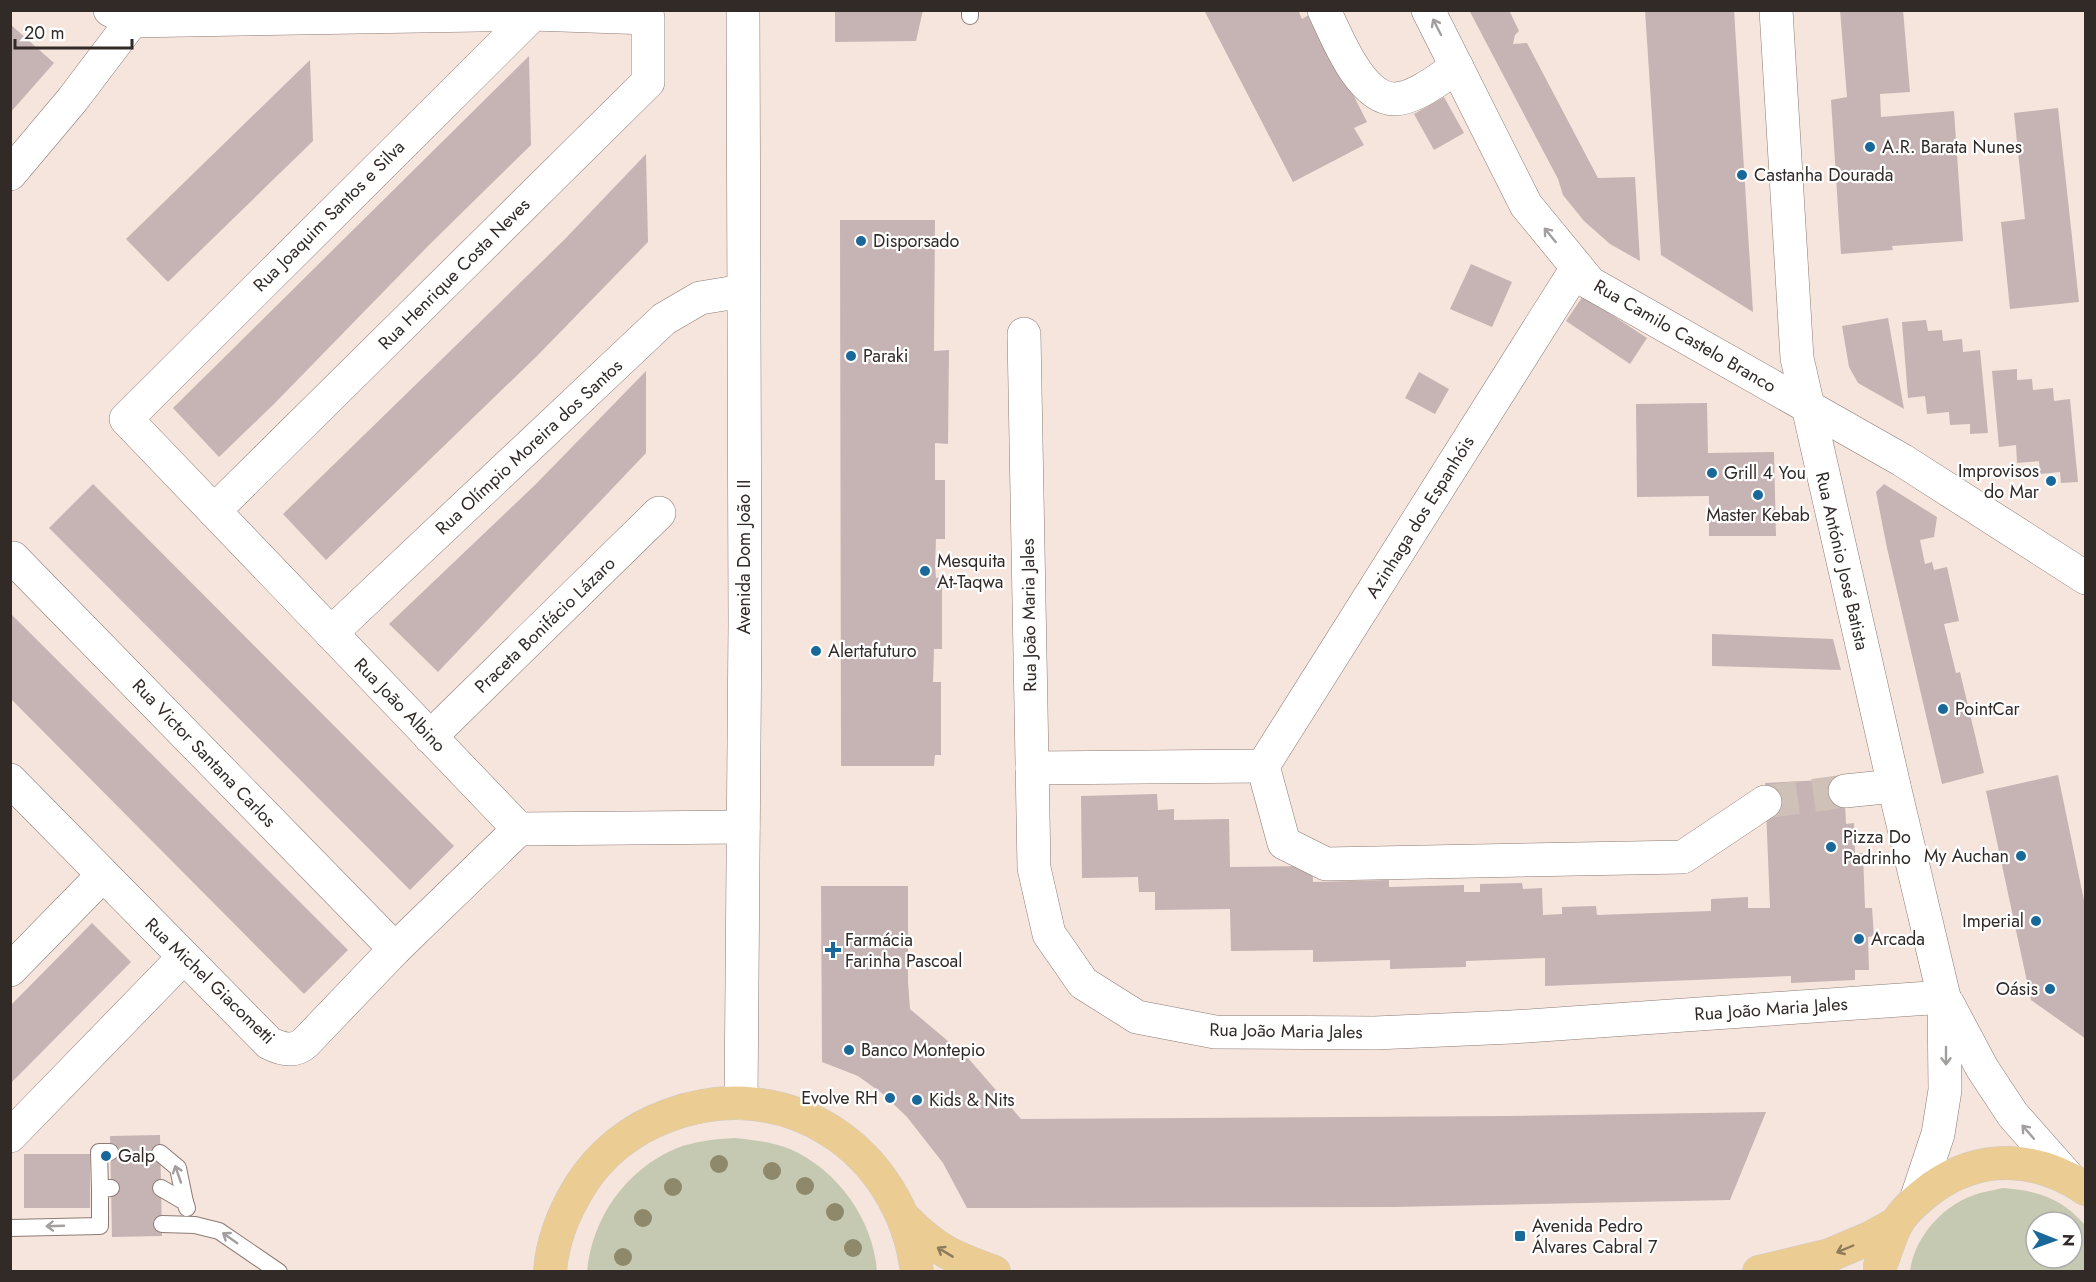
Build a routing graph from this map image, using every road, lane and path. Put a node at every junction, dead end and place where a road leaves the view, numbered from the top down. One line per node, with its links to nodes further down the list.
1 (743, 10): 10 (street, Avenida Dom João II)
2 (1324, 10): 7 (street)
3 (1428, 10): 7 (street, Rua Camilo Castelo Branco, one-way to 3)
4 (1776, 10): 12 (street, Rua António José Batista)
5 (125, 14): 6 (street); 8 (street)
6 (533, 14): 13 (street, Rua Joaquim Santos e Silva); 14 (street, Rua Henrique Costa Neves)
7 (1456, 67): 9 (street, Rua Camilo Castelo Branco, one-way to 7)
8 (10, 174)
9 (1577, 268): 12 (street, Rua Camilo Castelo Branco); 20 (street, Azinhaga dos Espanhóis)
10 (743, 291): 18 (street, Rua Olímpio Moreira dos Santos); 26 (street, Avenida Dom João II)
11 (1024, 334): 21 (street, Rua João Maria Jales)
12 (1806, 404): 17 (street, Rua Camilo Castelo Branco); 23 (street, Rua António José Batista)
13 (126, 419): 14 (street, Rua João Albino)
14 (214, 511): 18 (street, Rua João Albino)
15 (660, 513): 19 (street, Praceta Bonifácio Lázaro)
16 (13, 558): 29 (street, Rua Victor Santana Carlos)
17 (2085, 578)
18 (331, 633): 19 (street, Rua João Albino)
19 (430, 737): 27 (street, Rua João Albino)
20 (1263, 766): 21 (street); 25 (street)
21 (1032, 768): 32 (street, Rua João Maria Jales)
22 (10, 780): 28 (street, Rua Michel Giacometti)
23 (1894, 786): 24 (street); 32 (street, Rua António José Batista)
24 (1845, 791)
25 (1765, 802)
26 (743, 827): 27 (street); 33 (street, Avenida Dom João II)
27 (519, 829): 29 (street, Rua Michel Giacometti)
28 (103, 875): 30 (street, Rua Michel Giacometti); 31 (street)
29 (395, 949): 30 (street, Rua Michel Giacometti)
30 (184, 957): 34 (street)
31 (10, 970)
32 (1944, 998): 37 (street, Rua António José Batista, one-way to 32); 40 (street, Rua António José Batista, one-way to 40)
33 (741, 1103): 41 (main road); 46 (main road)
34 (10, 1136)
35 (111, 1152): 44 (lane, one-way to 44)
36 (160, 1153): 39 (lane, one-way to 36)
37 (2076, 1182): 40 (main road)
38 (161, 1188): 39 (lane)
39 (185, 1202): 43 (lane)
40 (1906, 1212): 49 (main road, one-way to 49); 50 (main road)
41 (906, 1220): 47 (main road); 48 (main road, one-way to 41)
42 (162, 1224): 43 (lane)
43 (195, 1225): 45 (lane, one-way to 43)
44 (10, 1228)
45 (279, 1272)
46 (550, 1272)
47 (917, 1272)
48 (994, 1272)
49 (1760, 1272)
50 (1880, 1272)

